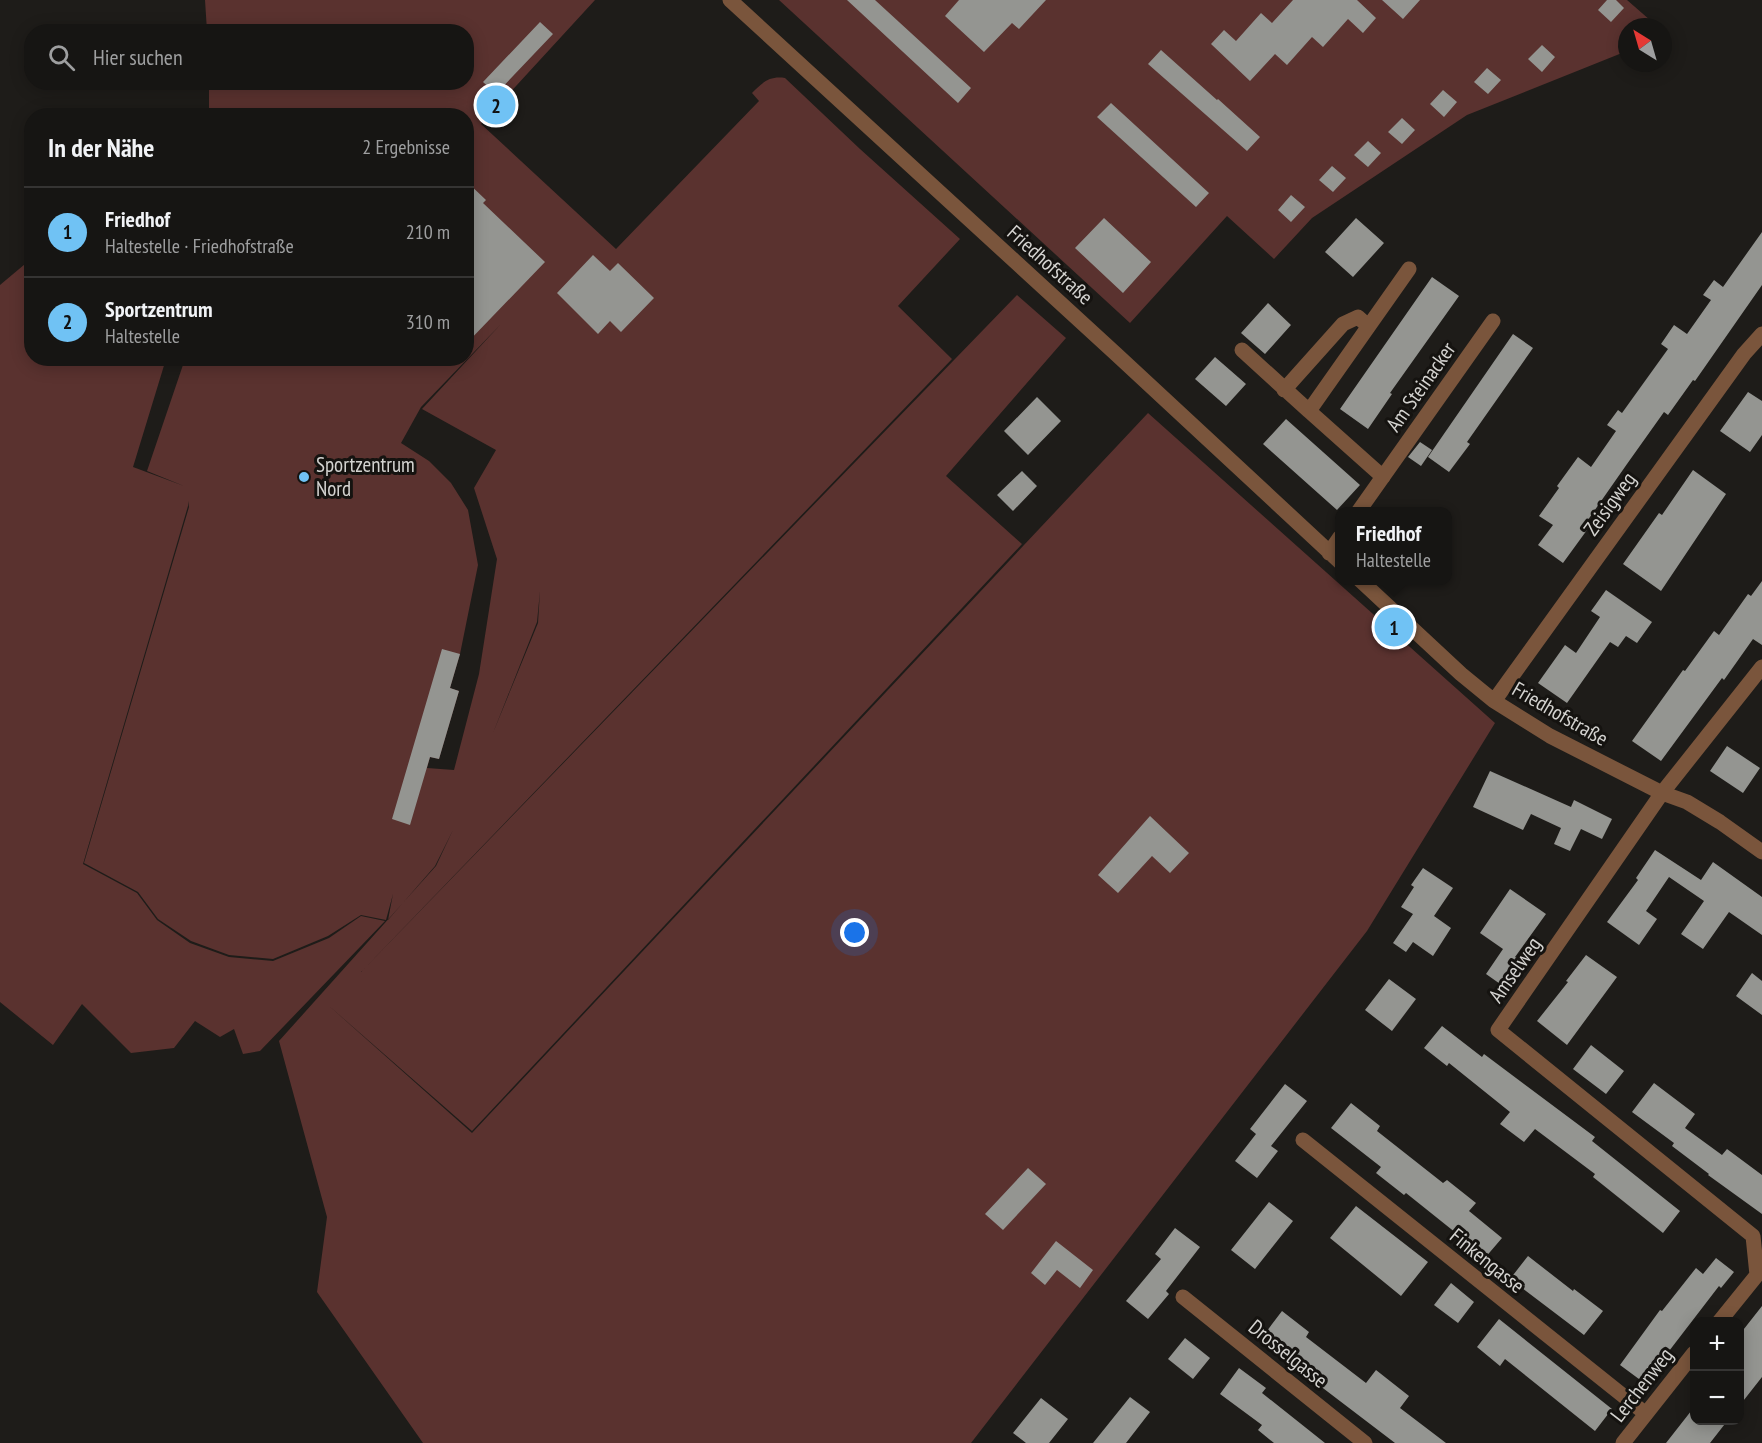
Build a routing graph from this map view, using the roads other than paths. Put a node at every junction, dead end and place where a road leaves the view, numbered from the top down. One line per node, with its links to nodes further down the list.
1 (730, 0): 11 (street, Friedhofstraße)
2 (1409, 269): 4 (street)
3 (1493, 321): 9 (street, Am Steinacker)
4 (1368, 326): 7 (street); 8 (street)
5 (1762, 334): 14 (street, Zeisigweg)
6 (1242, 350): 7 (street)
7 (1284, 390): 8 (street)
8 (1309, 411): 9 (street)
9 (1383, 477): 10 (street, Am Steinacker)
10 (1362, 507)
11 (1335, 558)
12 (1365, 585): 14 (street, Friedhofstraße)
13 (1762, 668): 15 (street, Amselweg)
14 (1494, 701): 15 (street, Friedhofstraße)
15 (1662, 793): 16 (street, Friedhofstraße); 19 (street, Amselweg)
16 (1762, 852)
17 (1303, 1140): 21 (street, Finkengasse)
18 (1184, 1297): 22 (street, Drosselgasse)
19 (1723, 1317)
20 (1690, 1359): 21 (street, Lerchenweg)
21 (1646, 1414): 23 (street, Lerchenweg)
22 (1365, 1443)
23 (1623, 1443)

